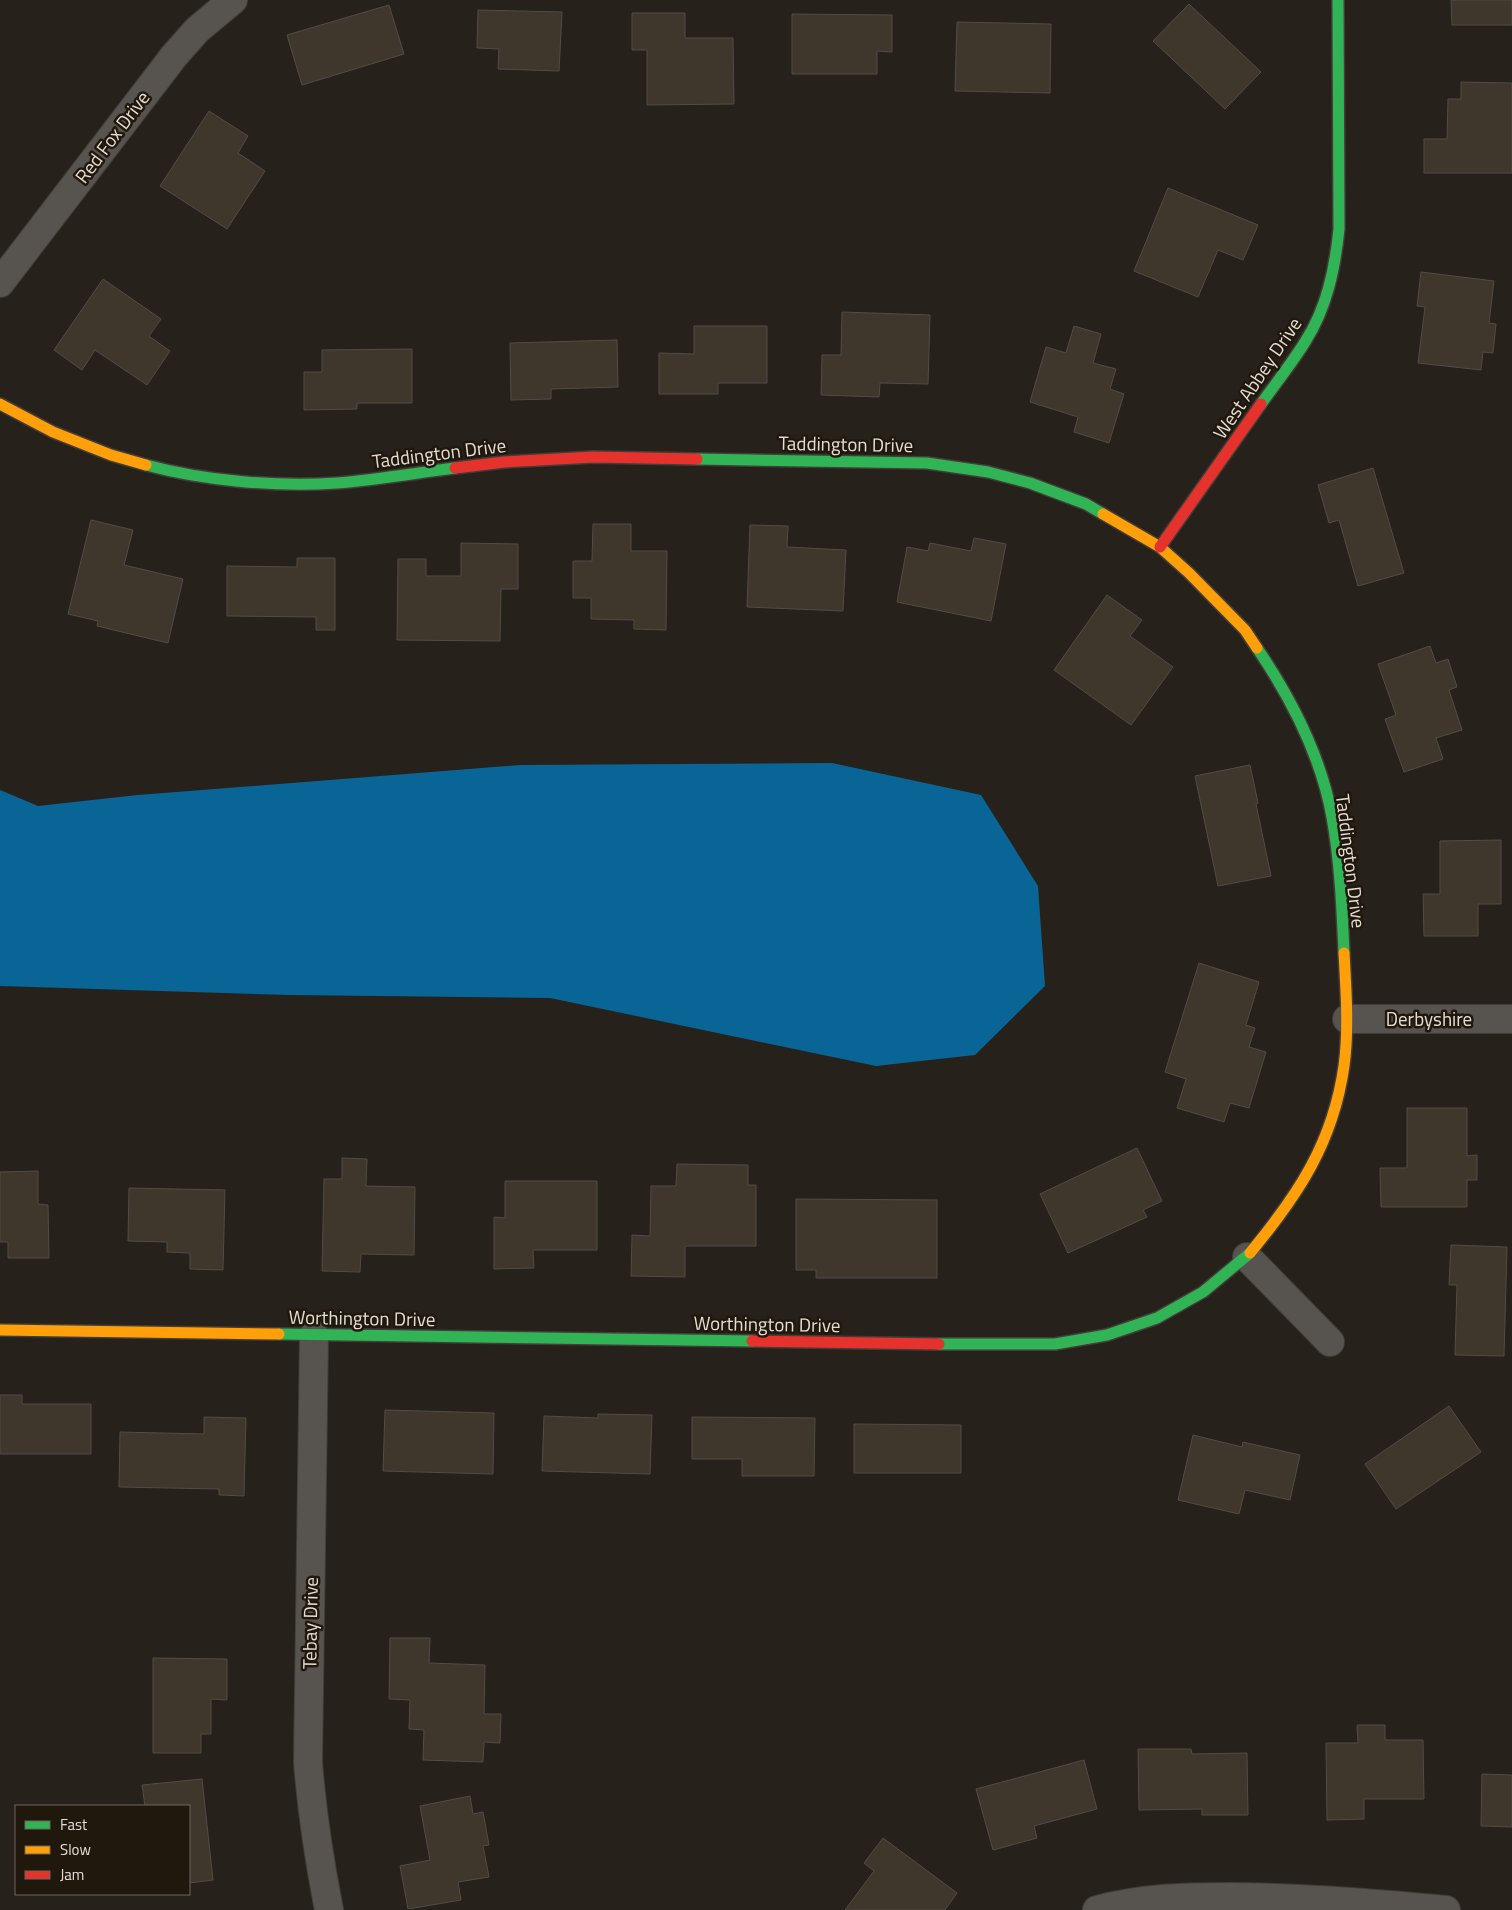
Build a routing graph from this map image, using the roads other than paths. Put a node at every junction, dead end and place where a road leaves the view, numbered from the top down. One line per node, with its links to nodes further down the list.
1 (233, 0): 3 (street, Red Fox Drive)
2 (1338, 0): 5 (street, West Abbey Drive)
3 (0, 283)
4 (0, 404): 5 (street, Taddington Drive)
5 (1160, 547): 6 (street, Taddington Drive)
6 (1346, 1019): 7 (street, Derbyshire); 8 (street, Worthington Drive)
7 (1512, 1020)
8 (1247, 1256): 10 (street, Worthington Drive); 11 (street)
9 (0, 1330): 10 (street, Worthington Drive)
10 (314, 1335): 12 (street, Tebay Drive)
11 (1330, 1342)
12 (329, 1910)
13 (1097, 1910): 14 (street)
14 (1446, 1910)

